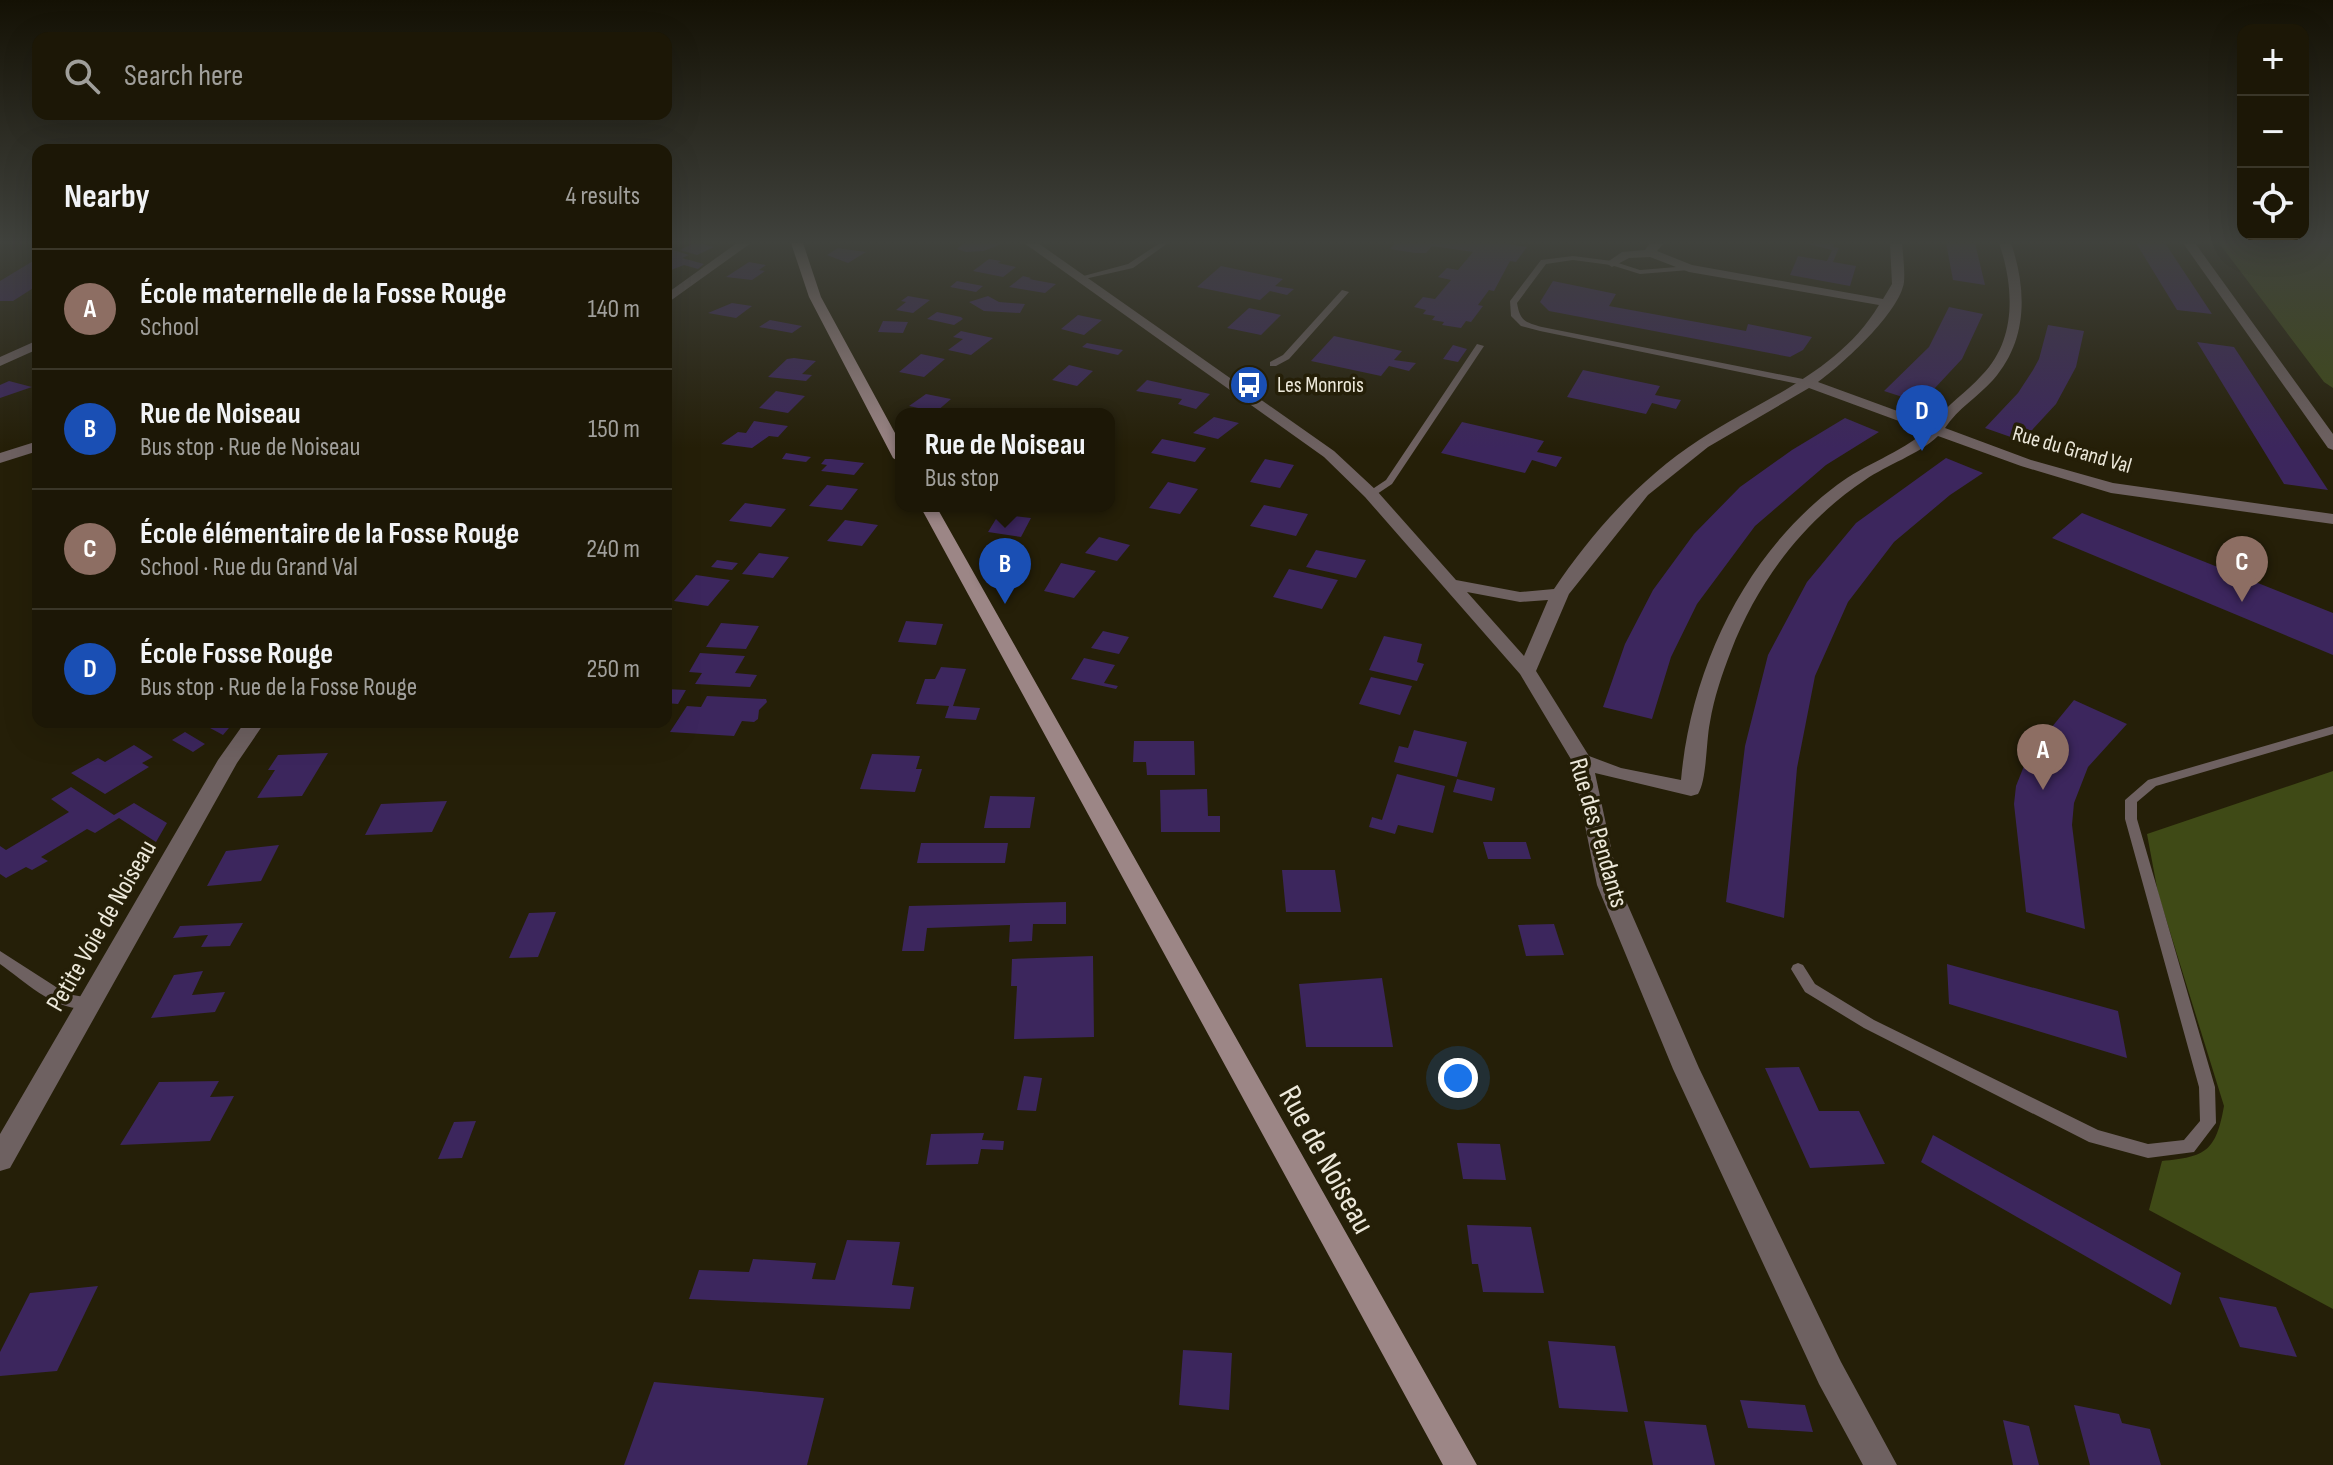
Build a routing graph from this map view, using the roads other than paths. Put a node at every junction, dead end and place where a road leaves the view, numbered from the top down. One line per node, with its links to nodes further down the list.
1 (823, 311): 15 (street)
2 (1127, 311): 18 (street, Rue des Pendants)
3 (1327, 311): 11 (lane)
4 (1514, 311): 12 (lane)
5 (1882, 311): 12 (street)
6 (2016, 311): 13 (street)
7 (2238, 311): 14 (street)
8 (1480, 346): 18 (lane)
9 (32, 347): 10 (street)
10 (0, 362)
11 (1273, 364)
12 (1808, 383): 13 (street, Rue du Grand Val); 22 (street)
13 (1937, 429): 20 (street, Rue du Grand Val); 26 (street)
14 (2333, 445)
15 (895, 447)
16 (32, 448): 17 (street)
17 (0, 458)
18 (1371, 494): 21 (street, Rue des Pendants)
19 (931, 512): 31 (street, Rue de Noiseau)
20 (2333, 519)
21 (1451, 584): 22 (street); 23 (street, Rue des Pendants)
22 (1560, 594): 23 (street)
23 (1527, 671): 26 (street, Rue des Pendants)
24 (251, 728): 29 (street, Petite Voie de Noiseau)
25 (2333, 730): 28 (lane)
26 (1582, 761): 32 (street, Rue des Pendants)
27 (0, 957): 29 (lane)
28 (1798, 969)
29 (91, 1003): 30 (street, Petite Voie de Noiseau)
30 (0, 1159)
31 (1461, 1465)
32 (1881, 1465)

